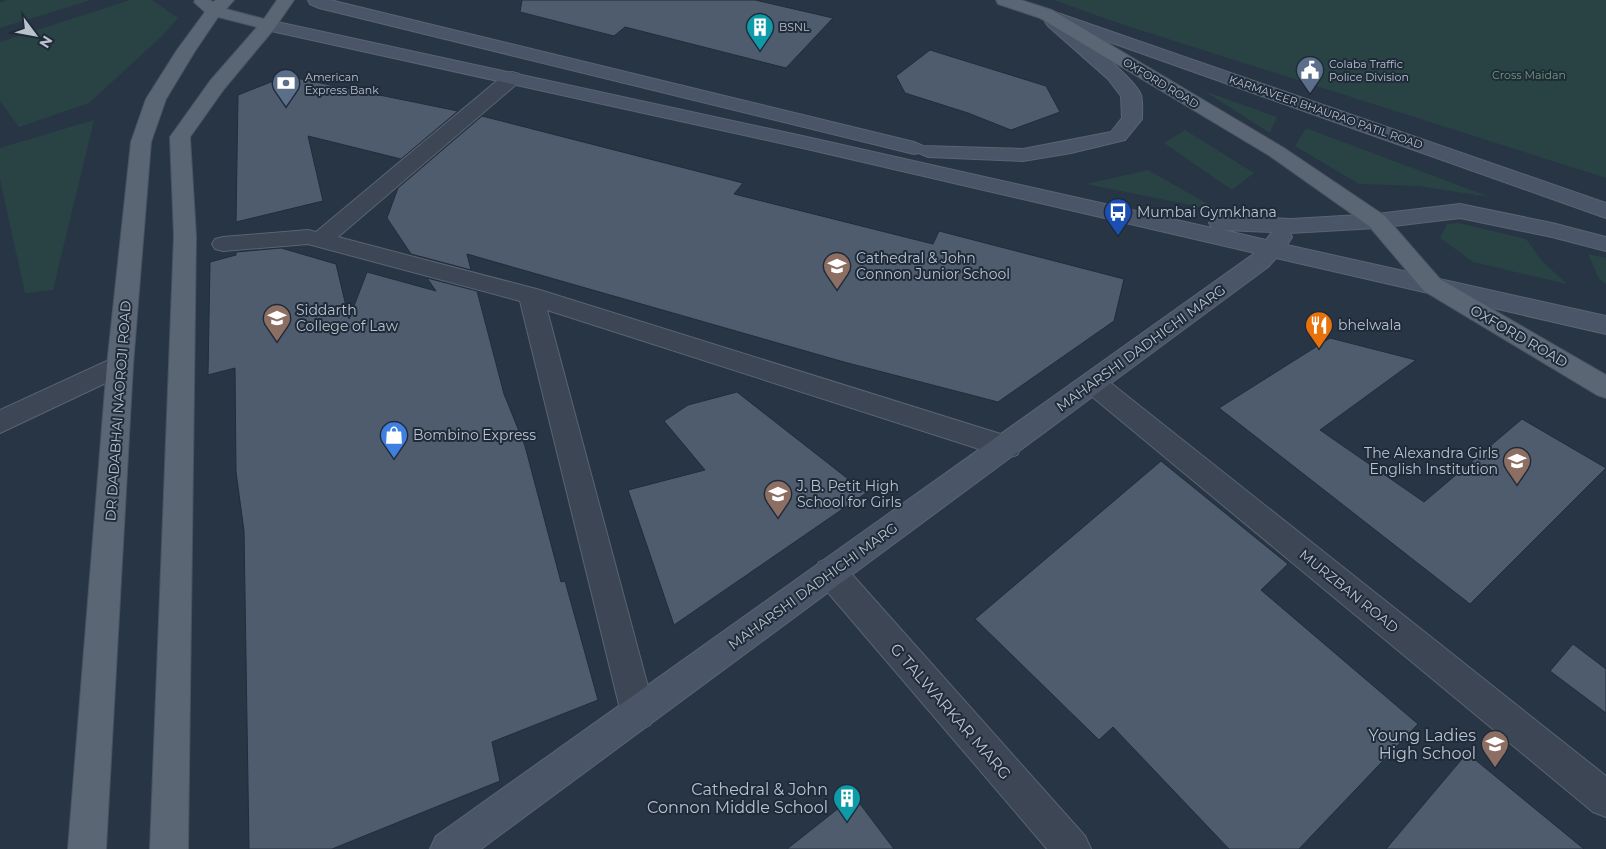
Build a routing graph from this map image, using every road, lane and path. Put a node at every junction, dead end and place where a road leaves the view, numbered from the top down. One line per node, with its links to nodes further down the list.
1 (286, 0): 6 (main road)
2 (316, 0): 8 (main road)
3 (1004, 0): 5 (main road, OXFORD ROAD)
4 (213, 4): 6 (main road); 18 (main road, DR DADABHAI NAOROJI ROAD)
5 (1046, 14): 8 (main road); 9 (main road, KARMAVEER BHAURAO PATIL ROAD); 10 (main road, OXFORD ROAD)
6 (268, 25): 7 (main road); 28 (main road)
7 (512, 78): 11 (main road); 12 (street)
8 (928, 151): 11 (main road)
9 (1606, 211)
10 (1376, 221): 11 (main road); 14 (main road); 15 (main road, OXFORD ROAD)
11 (1281, 237): 15 (main road); 19 (main road, MAHARSHI DADHICHI MARG)
12 (315, 238): 13 (street); 16 (street)
13 (223, 244)
14 (1606, 244)
15 (1432, 285): 17 (main road); 20 (main road, OXFORD ROAD)
16 (531, 296): 22 (street); 24 (street)
17 (1606, 325)
18 (120, 365): 21 (street); 27 (main road, DR DADABHAI NAOROJI ROAD)
19 (1093, 383): 22 (main road, MAHARSHI DADHICHI MARG); 25 (street, MURZBAN ROAD)
20 (1606, 388)
21 (0, 422)
22 (1007, 447): 23 (main road, MAHARSHI DADHICHI MARG)
23 (830, 572): 24 (main road, MAHARSHI DADHICHI MARG); 29 (street, G TALWARKAR MARG)
24 (638, 713): 26 (main road, MAHARSHI DADHICHI MARG)
25 (1606, 799)
26 (462, 845)
27 (87, 849)
28 (168, 849)
29 (1072, 849)

